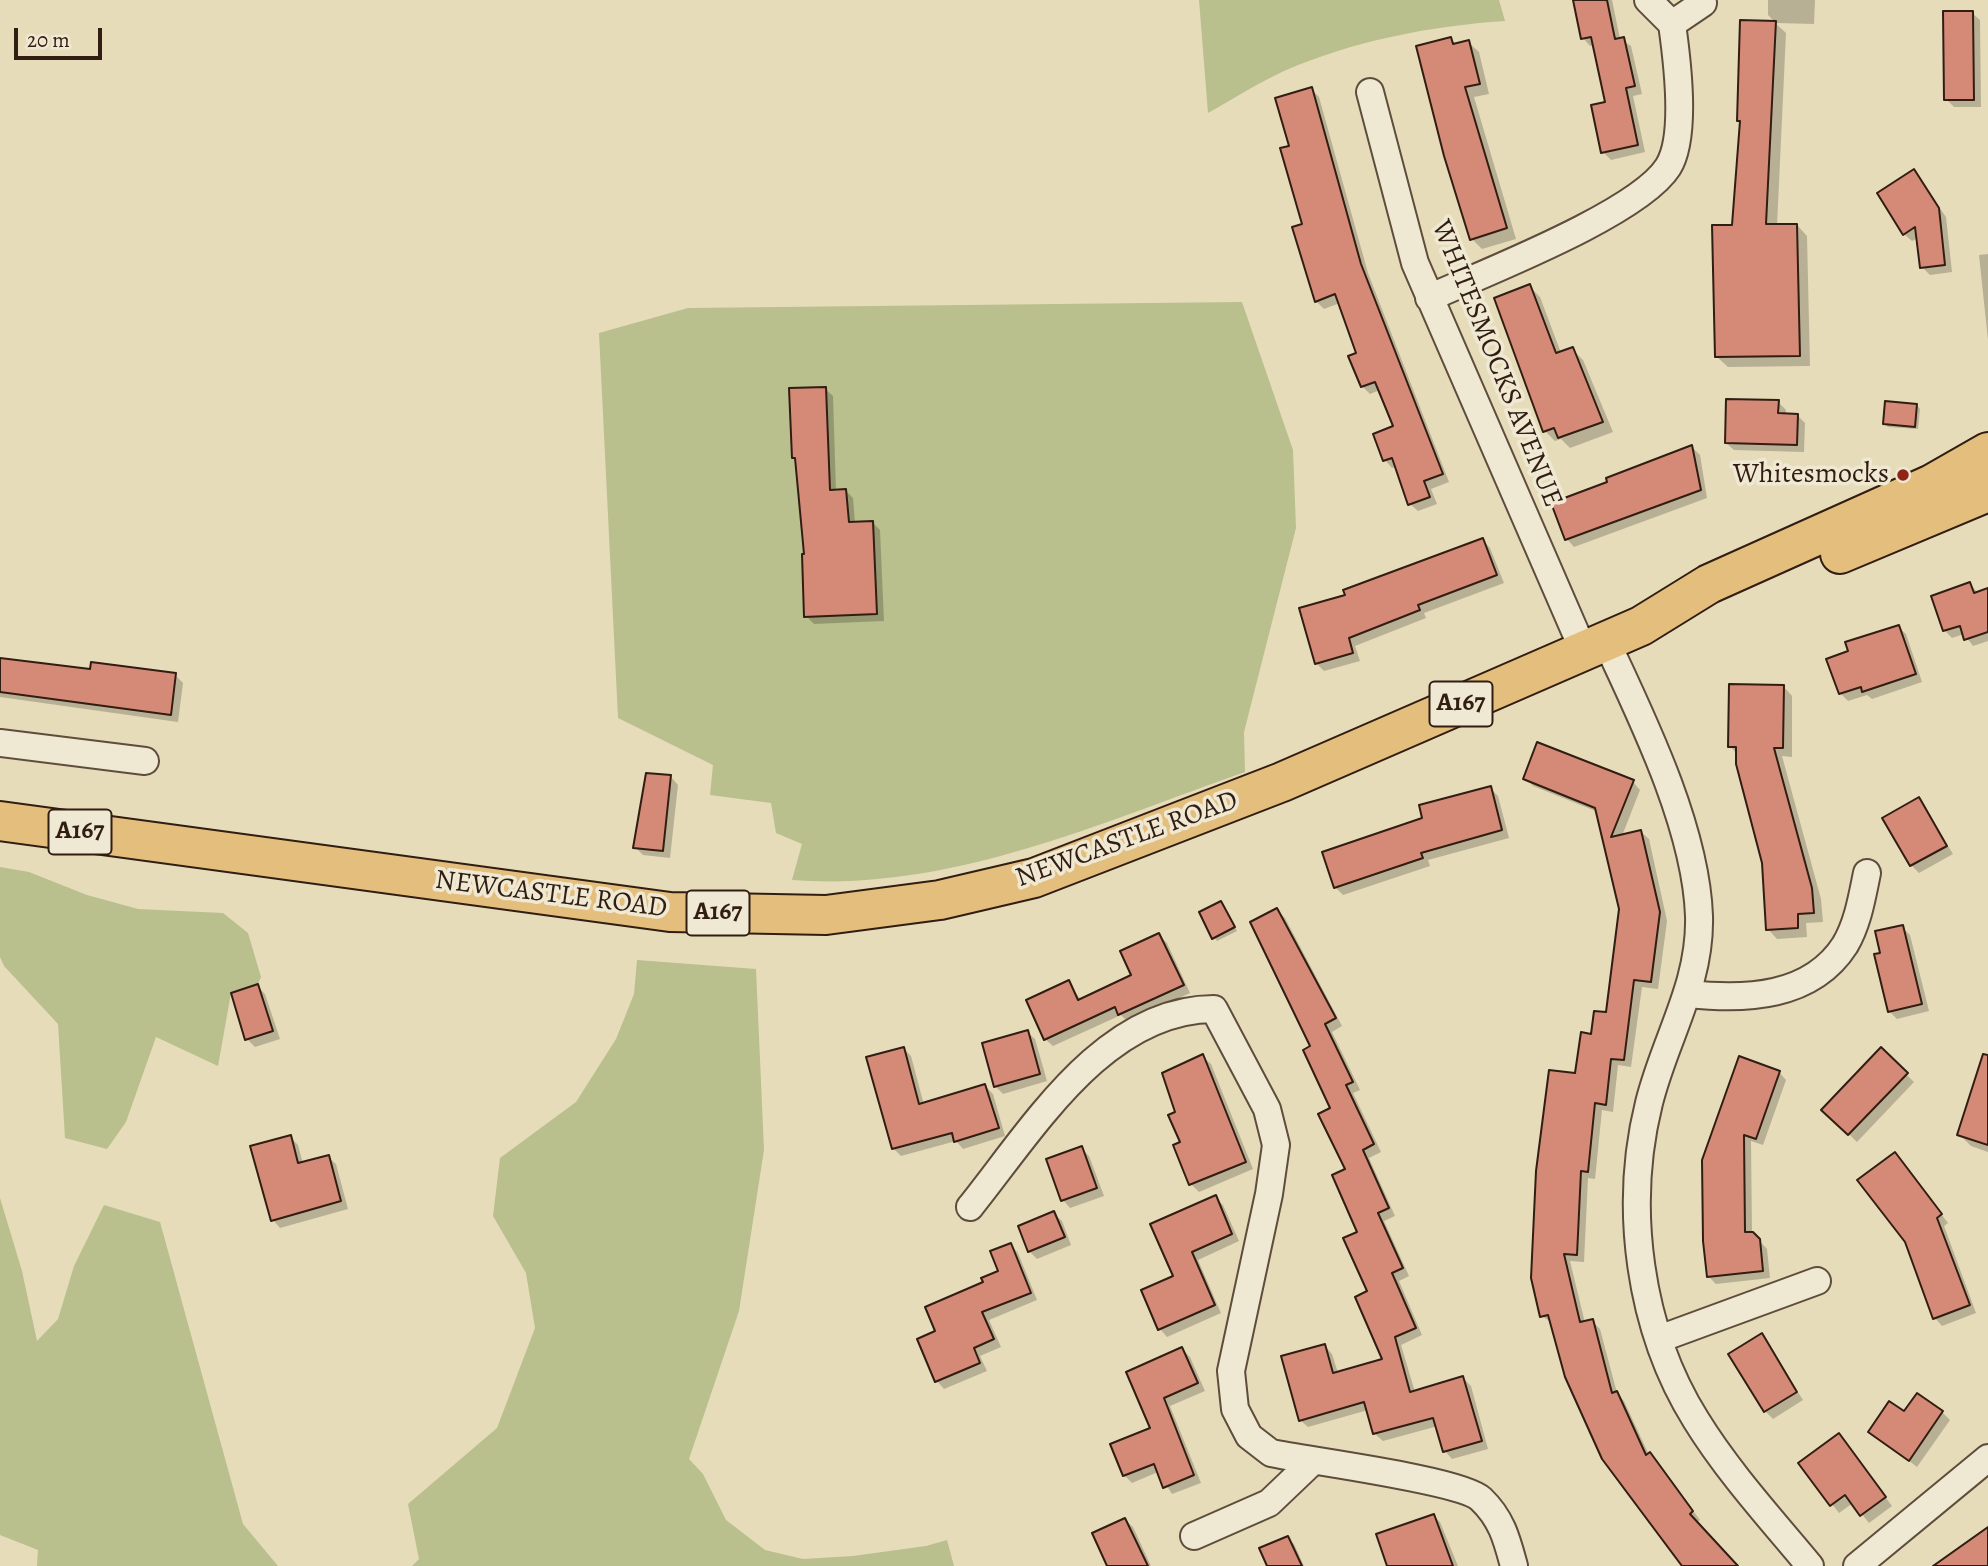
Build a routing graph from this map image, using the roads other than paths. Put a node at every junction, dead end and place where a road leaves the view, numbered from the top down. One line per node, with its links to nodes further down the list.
1 (1648, 0): 3 (street)
2 (1703, 3): 3 (street)
3 (1672, 24): 5 (street)
4 (1370, 92): 5 (street, WHITESMOCKS AVENUE)
5 (1429, 298): 9 (street, WHITESMOCKS AVENUE)
6 (1988, 452): 8 (highway, A167)
7 (1988, 492): 8 (highway, A167)
8 (1641, 626): 9 (highway, A167)
9 (1595, 646): 12 (highway, NEWCASTLE ROAD / A167); 14 (street, WHITESMOCKS AVENUE)
10 (0, 743): 11 (street)
11 (145, 761)
12 (0, 821)
13 (1867, 873): 14 (street)
14 (1689, 994): 17 (street, WHITESMOCKS AVENUE)
15 (971, 1207): 19 (street)
16 (1817, 1281): 17 (street)
17 (1659, 1339): 22 (street, WHITESMOCKS AVENUE)
18 (1988, 1458): 23 (street)
19 (1312, 1462): 20 (street); 21 (street)
20 (1194, 1536)
21 (1514, 1566)
22 (1810, 1566)
23 (1857, 1566)

